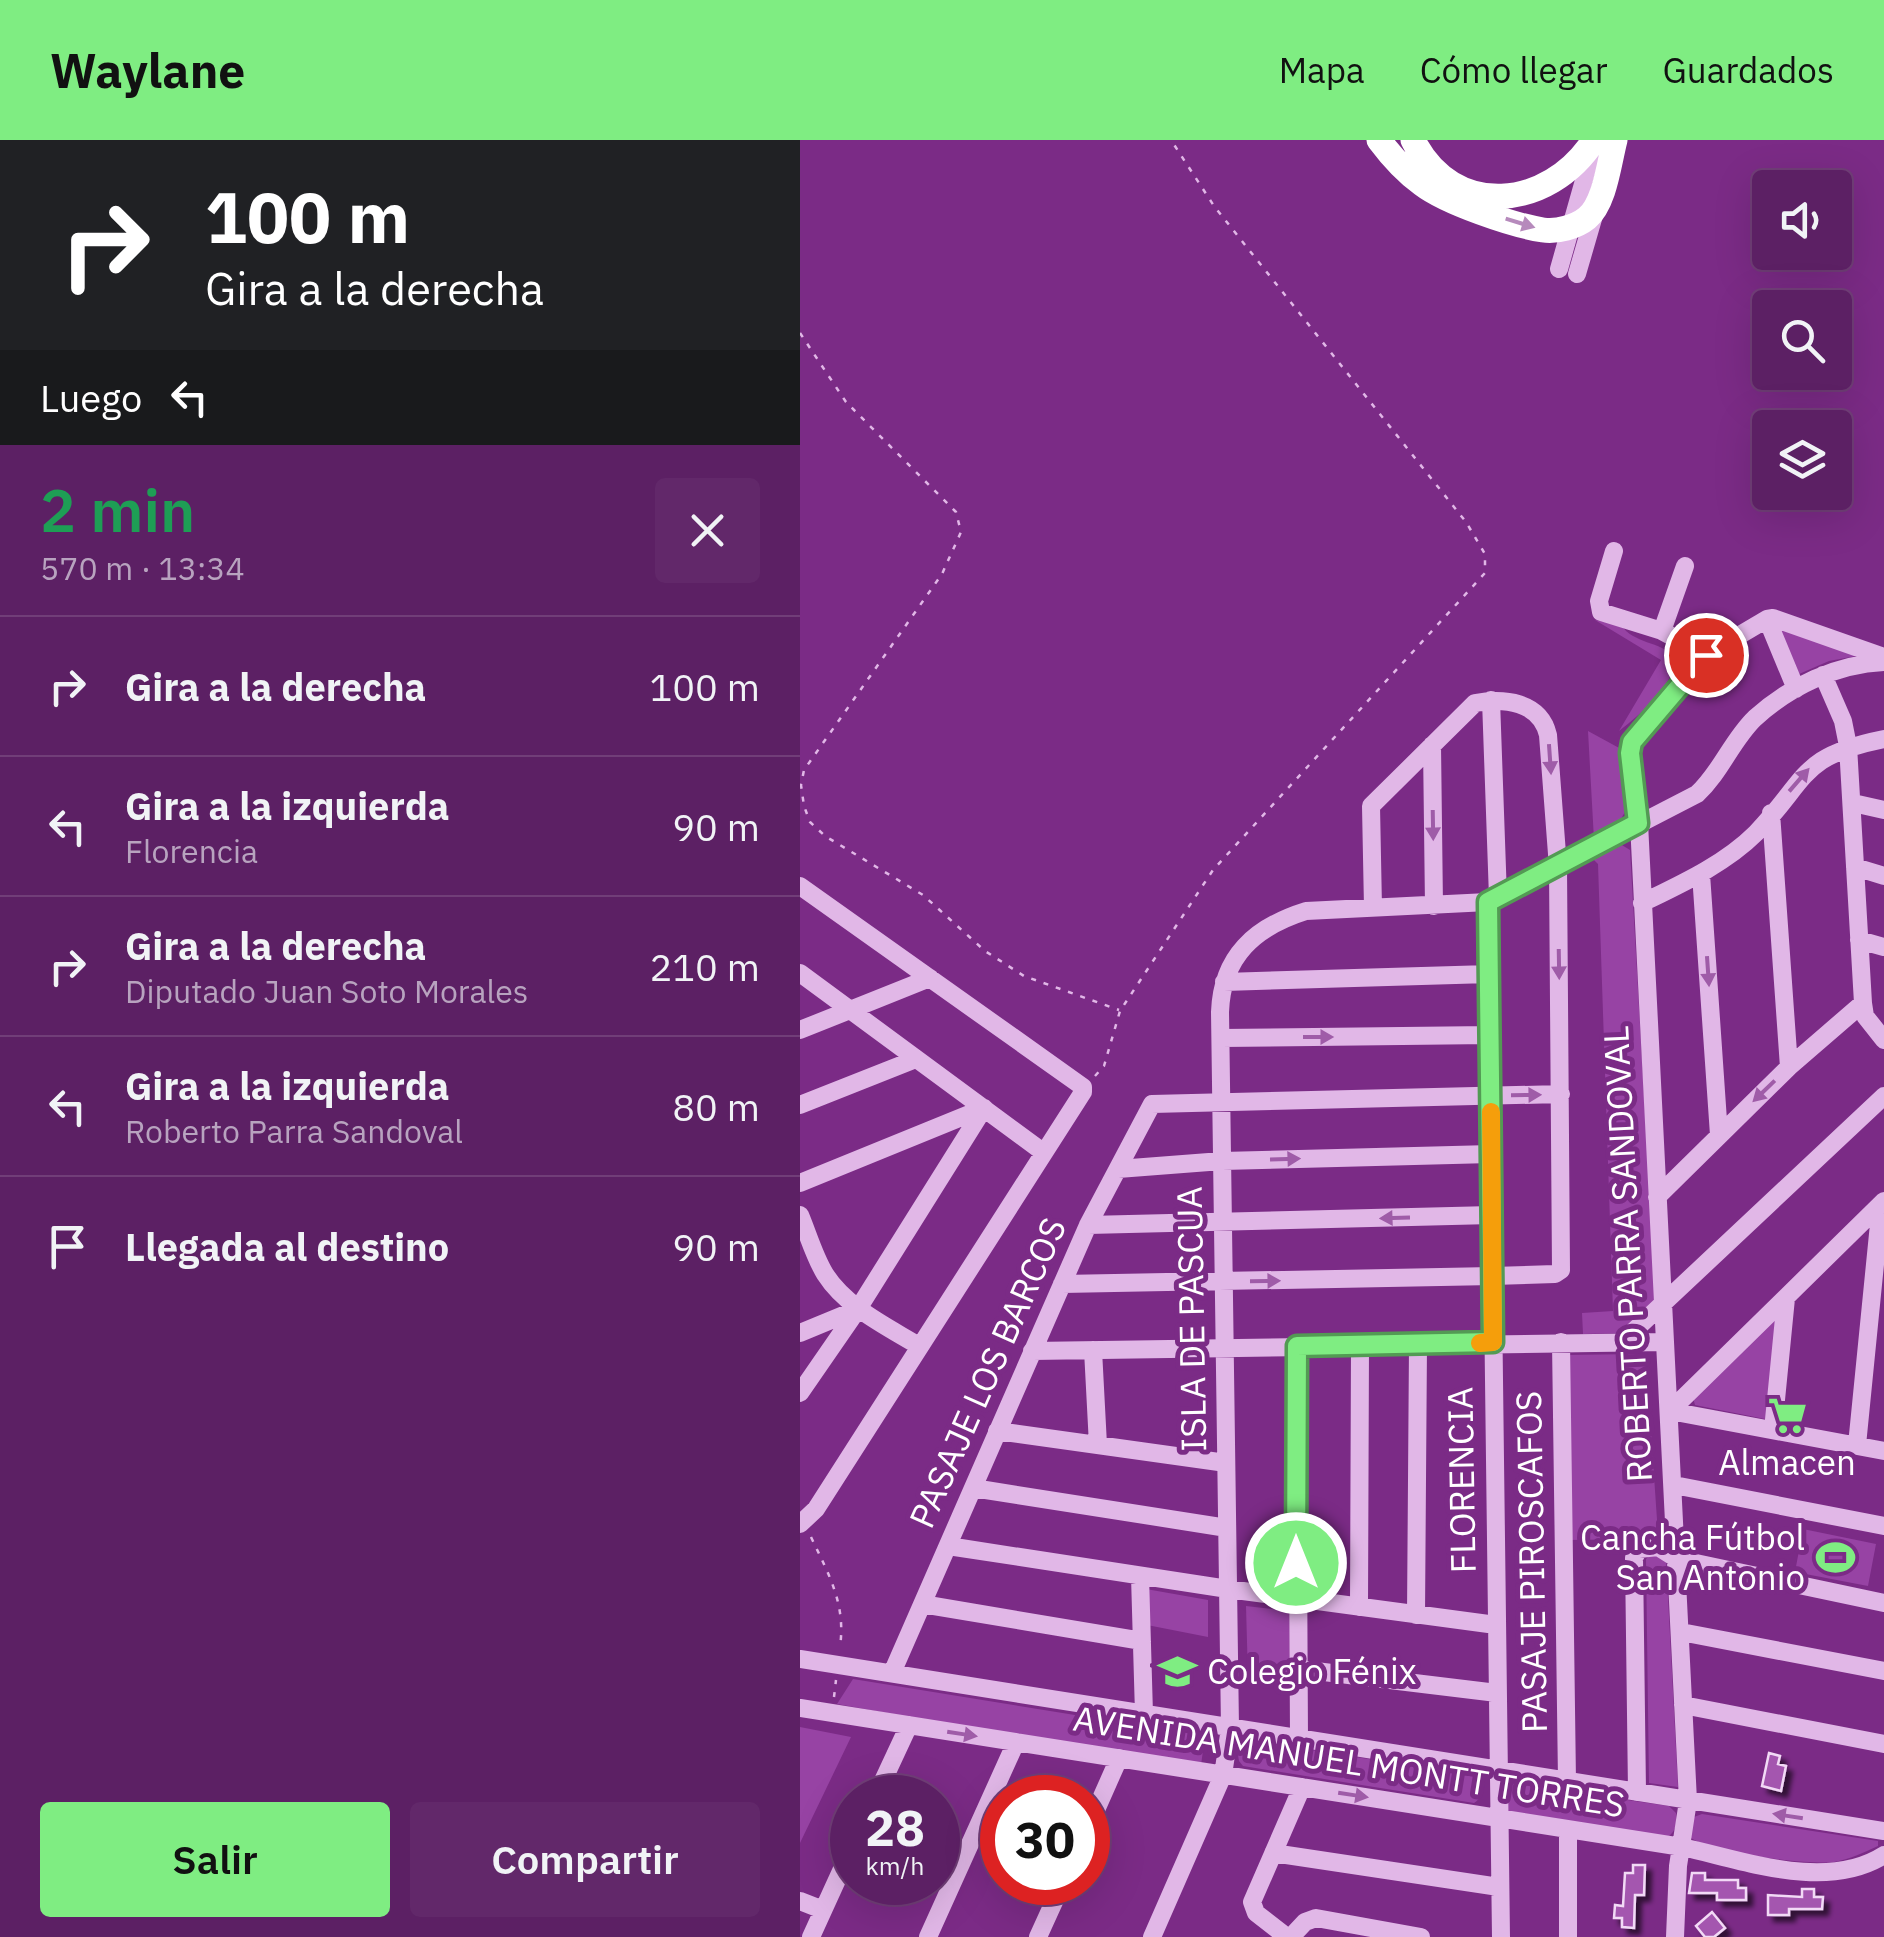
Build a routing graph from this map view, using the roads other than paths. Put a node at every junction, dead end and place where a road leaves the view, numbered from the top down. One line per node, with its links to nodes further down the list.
1 (1379, 140): 6 (highway, one-way to 6)
2 (1413, 140): 3 (highway)
3 (1594, 140): 6 (street)
4 (1615, 140): 5 (highway)
5 (1596, 209): 6 (highway); 6 (street)
6 (1572, 226)
7 (1614, 551): 10 (street)
8 (1685, 566): 10 (street)
9 (1767, 620): 11 (street, ROBERTO PARRA SANDOVAL); 12 (street); 14 (street)
10 (1662, 631): 11 (street)
11 (1706, 655): 22 (street, ROBERTO PARRA SANDOVAL)
12 (1884, 660): 13 (street)
13 (1824, 675): 14 (street); 18 (street)
14 (1796, 688): 22 (street)
15 (1491, 700): 17 (street); 23 (street, one-way to 23); 28 (street, FLORENCIA)
16 (1884, 739): 18 (street)
17 (1432, 745): 30 (street, one-way to 30); 31 (street)
18 (1848, 746): 19 (street); 21 (street, one-way to 18)
19 (1853, 803): 20 (street); 24 (street)
20 (1884, 810)
21 (1772, 813): 25 (street); 45 (street)
22 (1638, 823): 23 (street); 29 (street, ROBERTO PARRA SANDOVAL)
23 (1558, 866): 28 (street); 46 (street, one-way to 46)
24 (1855, 868): 26 (street); 32 (street)
25 (1701, 874): 29 (street); 52 (street, one-way to 52)
26 (1884, 876)
27 (800, 886): 36 (street)
28 (1493, 900): 30 (street, ISLA DE PASCUA); 35 (street, FLORENCIA)
29 (1642, 902): 58 (street, ROBERTO PARRA SANDOVAL)
30 (1434, 906): 31 (street, ISLA DE PASCUA)
31 (1373, 908): 37 (street, ISLA DE PASCUA)
32 (1860, 940): 33 (street); 39 (street)
33 (1884, 947)
34 (800, 974): 38 (street)
35 (1489, 974): 37 (street); 41 (street, FLORENCIA)
36 (930, 978): 38 (street); 53 (street)
37 (1224, 982): 42 (street, ISLA DE PASCUA)
38 (850, 1010): 40 (street); 44 (street)
39 (1871, 1014): 43 (street); 45 (street)
40 (800, 1030)
41 (1490, 1036): 42 (street, one-way to 41); 47 (street, FLORENCIA)
42 (1221, 1038): 49 (street, ISLA DE PASCUA)
43 (1884, 1040)
44 (916, 1059): 50 (street); 51 (street)
45 (1789, 1067): 52 (street, one-way to 52)
46 (1561, 1094): 47 (street, one-way to 46); 65 (street)
47 (1490, 1096): 49 (street); 54 (street, FLORENCIA)
48 (1884, 1096): 69 (street)
49 (1222, 1103): 55 (street, ISLA DE PASCUA); 56 (street, PASAJE LOS BARCOS)
50 (800, 1105)
51 (984, 1108): 53 (street); 57 (street); 70 (street)
52 (1718, 1134): 58 (street)
53 (1043, 1152): 78 (street)
54 (1492, 1154): 55 (street, one-way to 54); 61 (street, FLORENCIA)
55 (1222, 1161): 56 (street); 62 (street, ISLA DE PASCUA)
56 (1118, 1168): 63 (street, PASAJE LOS BARCOS)
57 (800, 1183)
58 (1657, 1197): 69 (street, ROBERTO PARRA SANDOVAL)
59 (1882, 1202): 68 (street); 88 (street)
60 (800, 1215): 64 (street)
61 (1492, 1215): 62 (street, one-way to 62); 65 (street, FLORENCIA)
62 (1223, 1223): 63 (street); 66 (street, ISLA DE PASCUA)
63 (1088, 1225): 67 (street, PASAJE LOS BARCOS)
64 (808, 1260): 70 (street)
65 (1493, 1276): 66 (street, one-way to 65); 72 (street, FLORENCIA)
66 (1224, 1282): 67 (street); 80 (street, ISLA DE PASCUA)
67 (1062, 1284): 82 (street, PASAJE LOS BARCOS)
68 (1786, 1298): 84 (street); 86 (street)
69 (1663, 1305): 74 (street); 75 (street, ROBERTO PARRA SANDOVAL)
70 (858, 1309): 71 (street); 78 (street); 83 (street)
71 (800, 1334)
72 (1493, 1342): 73 (street); 76 (street); 105 (street, FLORENCIA)
73 (1561, 1342): 74 (street); 126 (street, PASAJE PIROSCAFOS)
74 (1622, 1342): 75 (street)
75 (1665, 1342): 84 (street, ROBERTO PARRA SANDOVAL)
76 (1418, 1344): 77 (street); 104 (street)
77 (1360, 1345): 79 (street); 103 (street)
78 (919, 1346): 93 (street)
79 (1297, 1346): 80 (street); 100 (street)
80 (1225, 1347): 81 (street); 90 (street, ISLA DE PASCUA)
81 (1093, 1350): 82 (street); 87 (street)
82 (1032, 1351): 85 (street, PASAJE LOS BARCOS)
83 (800, 1393)
84 (1670, 1411): 86 (street); 91 (street, ROBERTO PARRA SANDOVAL)
85 (997, 1430): 87 (street); 92 (street, PASAJE LOS BARCOS)
86 (1772, 1430): 88 (street)
87 (1098, 1445): 90 (street)
88 (1857, 1445): 89 (street)
89 (1884, 1450)
90 (1226, 1463): 95 (street, ISLA DE PASCUA)
91 (1674, 1485): 94 (street); 97 (street, ROBERTO PARRA SANDOVAL)
92 (973, 1488): 95 (street); 96 (street, PASAJE LOS BARCOS)
93 (801, 1519)
94 (1884, 1526)
95 (1227, 1528): 99 (street, ISLA DE PASCUA)
96 (948, 1546): 98 (street); 102 (street, PASAJE LOS BARCOS)
97 (1676, 1559): 101 (street); 106 (street, ROBERTO PARRA SANDOVAL); 128 (street)
98 (1140, 1576): 99 (street); 107 (street)
99 (1228, 1590): 100 (street); 117 (street, ISLA DE PASCUA)
100 (1296, 1599): 103 (street); 109 (street)
101 (1884, 1602)
102 (922, 1604): 107 (street); 111 (street, PASAJE LOS BARCOS)
103 (1358, 1607): 104 (street)
104 (1416, 1615): 105 (street)
105 (1496, 1625): 112 (street, FLORENCIA)
106 (1681, 1632): 110 (street); 113 (street, ROBERTO PARRA SANDOVAL)
107 (1142, 1641): 115 (street)
108 (800, 1659): 111 (street, AVENIDA MANUEL MONTT TORRES)
109 (1298, 1669): 112 (street); 118 (street)
110 (1884, 1671)
111 (892, 1673): 115 (street, AVENIDA MANUEL MONTT TORRES)
112 (1497, 1693): 122 (street, FLORENCIA)
113 (1683, 1705): 120 (street); 129 (street, ROBERTO PARRA SANDOVAL)
114 (800, 1708): 116 (street, AVENIDA MANUEL MONTT TORRES)
115 (1144, 1714): 117 (street, AVENIDA MANUEL MONTT TORRES)
116 (908, 1726): 119 (street, AVENIDA MANUEL MONTT TORRES, one-way to 119); 123 (street)
117 (1230, 1728): 118 (street, AVENIDA MANUEL MONTT TORRES); 124 (street, ISLA DE PASCUA)
118 (1299, 1738): 122 (street, AVENIDA MANUEL MONTT TORRES)
119 (1016, 1742): 121 (street, AVENIDA MANUEL MONTT TORRES); 143 (street)
120 (1884, 1744)
121 (1119, 1758): 124 (street, AVENIDA MANUEL MONTT TORRES); 125 (street)
122 (1498, 1768): 126 (street, AVENIDA MANUEL MONTT TORRES); 130 (street, FLORENCIA)
123 (886, 1775)
124 (1223, 1775): 127 (street, AVENIDA MANUEL MONTT TORRES); 141 (street, ISLA DE PASCUA)
125 (1110, 1778)
126 (1567, 1780): 128 (street, AVENIDA MANUEL MONTT TORRES)
127 (1302, 1787): 130 (street, AVENIDA MANUEL MONTT TORRES, one-way to 130); 134 (street)
128 (1637, 1792): 129 (street, AVENIDA MANUEL MONTT TORRES)
129 (1688, 1801): 132 (street, AVENIDA MANUEL MONTT TORRES, one-way to 129); 133 (street, ROBERTO PARRA SANDOVAL)
130 (1498, 1818): 131 (street, AVENIDA MANUEL MONTT TORRES); 136 (street, FLORENCIA)
131 (1568, 1829): 133 (street, AVENIDA MANUEL MONTT TORRES); 148 (street)
132 (1884, 1831)
133 (1682, 1847): 135 (street, AVENIDA MANUEL MONTT TORRES); 149 (street, ROBERTO PARRA SANDOVAL)
134 (1273, 1853): 136 (street); 145 (street)
135 (1884, 1854)
136 (1498, 1887): 147 (street, FLORENCIA)
137 (830, 1895): 140 (street)
138 (800, 1901): 140 (street)
139 (1052, 1905): 144 (street)
140 (823, 1910): 142 (street)
141 (1154, 1936)
142 (810, 1937)
143 (928, 1937)
144 (1038, 1937)
145 (1289, 1937): 146 (street)
146 (1421, 1937)
147 (1501, 1937)
148 (1568, 1937)
149 (1676, 1937)

